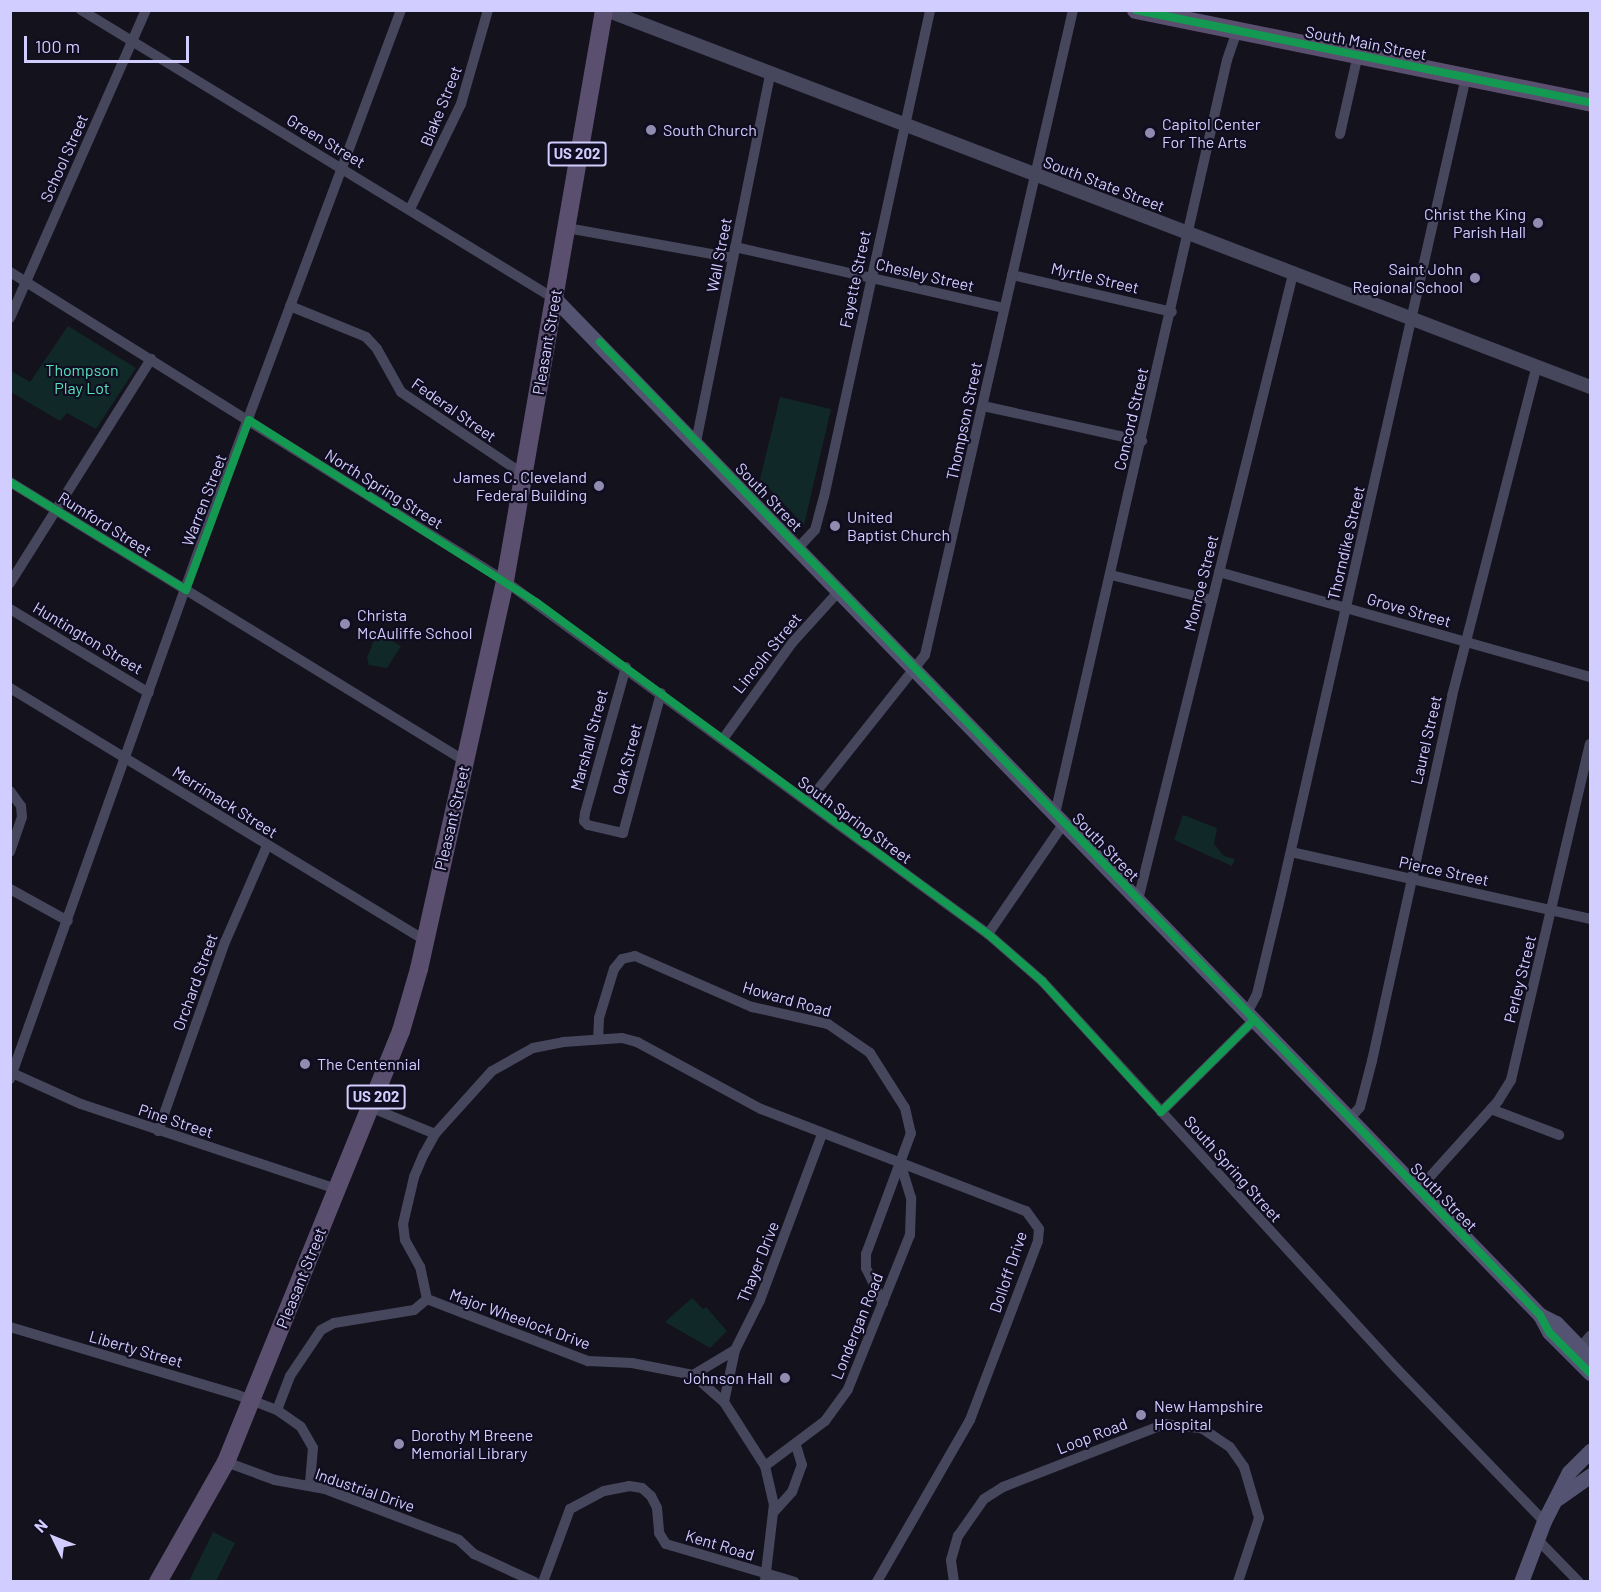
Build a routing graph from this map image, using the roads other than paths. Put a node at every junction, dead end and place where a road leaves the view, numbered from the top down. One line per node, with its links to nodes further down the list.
1 (81, 10): 11 (street, Green Street)
2 (146, 10): 11 (street, School Street)
3 (401, 10): 18 (street, Warren Street)
4 (488, 10): 20 (street, Blake Street)
5 (605, 10): 13 (street, South State Street); 21 (main road, Pleasant Street / US 202)
6 (930, 10): 16 (street, Fayette Street)
7 (1072, 10): 19 (street, Thompson Street)
8 (1136, 10): 9 (main road, South Main Street)
9 (1180, 15): 10 (main road, South Main Street)
10 (1237, 32): 12 (main road, South Main Street); 22 (street, Concord Street)
11 (133, 41): 18 (street, Green Street); 28 (street, School Street)
12 (1358, 54): 14 (main road, South Main Street); 17 (street)
13 (770, 74): 16 (street, South State Street); 23 (street, Wall Street)
14 (1466, 77): 15 (main road, South Main Street); 34 (street, Thorndike Street)
15 (1590, 102)
16 (904, 125): 19 (street, South State Street); 27 (street, Fayette Street)
17 (1340, 134)
18 (340, 168): 20 (street, Green Street); 30 (street, Warren Street)
19 (1035, 175): 22 (street, South State Street); 26 (street, Thompson Street)
20 (410, 209): 29 (street, Green Street)
21 (567, 228): 23 (street, Chesley Street); 29 (main road, Pleasant Street / US 202)
22 (1189, 235): 25 (street, South State Street); 32 (street, Concord Street)
23 (734, 253): 27 (street, Chesley Street); 41 (street, Wall Street)
24 (10, 272): 28 (street, North Spring Street)
25 (1293, 274): 34 (street, South State Street); 46 (street, Monroe Street)
26 (1012, 275): 31 (street, Thompson Street); 32 (street, Myrtle Street)
27 (870, 277): 31 (street, Chesley Street); 45 (street, Fayette Street)
28 (26, 281): 33 (street, School Street); 35 (street, North Spring Street)
29 (555, 299): 41 (main road, South Street); 42 (main road, Pleasant Street / US 202)
30 (290, 306): 39 (street, Warren Street); 42 (street, Federal Street)
31 (1003, 308): 38 (street, Thompson Street)
32 (1172, 312): 40 (street, Concord Street)
33 (10, 318)
34 (1412, 319): 36 (street, South State Street); 53 (street, Thorndike Street)
35 (151, 359): 39 (street, North Spring Street); 44 (street)
36 (1537, 366): 37 (street, South State Street); 55 (street, Laurel Street)
37 (1590, 387)
38 (983, 406): 40 (street); 57 (street, Thompson Street)
39 (249, 420): 48 (street, North Spring Street); 50 (street, Warren Street)
40 (1142, 441): 47 (street, Concord Street)
41 (696, 442): 45 (main road, South Street)
42 (523, 474): 48 (main road, Pleasant Street / US 202)
43 (10, 482): 44 (street, Rumford Street)
44 (56, 510): 49 (street); 50 (street, Rumford Street)
45 (799, 547): 51 (main road, South Street)
46 (1219, 572): 52 (street, Monroe Street); 53 (street, Grove Street)
47 (1111, 575): 52 (street); 68 (street, Concord Street)
48 (505, 581): 56 (street, South Spring Street); 65 (main road, Pleasant Street / US 202)
49 (10, 583)
50 (186, 590): 60 (street, Warren Street); 65 (street, Rumford Street)
51 (839, 591): 57 (main road, South Street); 62 (street, Lincoln Street)
52 (1212, 600): 75 (street, Monroe Street)
53 (1346, 607): 55 (street, Grove Street); 72 (street, Thorndike Street)
54 (10, 609): 60 (street, Huntington Street)
55 (1466, 641): 58 (street, Grove Street); 73 (street, Laurel Street)
56 (626, 667): 61 (street, South Spring Street); 69 (street, Marshall Street)
57 (915, 668): 67 (street, Thompson Street); 68 (main road, South Street)
58 (1590, 677)
59 (10, 688): 64 (street, Merrimack Street)
60 (149, 693): 64 (street, Warren Street)
61 (661, 693): 62 (street, South Spring Street); 69 (street, Oak Street)
62 (723, 739): 67 (street, South Spring Street)
63 (1590, 744): 76 (street, Perley Street)
64 (128, 760): 70 (street, Merrimack Street); 78 (street, Warren Street)
65 (465, 761): 80 (main road, Pleasant Street / US 202)
66 (10, 791): 71 (street)
67 (808, 802): 79 (street, South Spring Street)
68 (1060, 819): 75 (main road, South Street); 79 (street, Concord Street)
69 (623, 833)
70 (267, 846): 80 (street, Merrimack Street); 89 (street, Orchard Street)
71 (10, 852)
72 (1291, 852): 73 (street, Pierce Street); 81 (street, Thorndike Street)
73 (1411, 879): 76 (street, Pierce Street); 88 (street, Laurel Street)
74 (10, 889): 78 (street)
75 (1138, 900): 81 (main road, South Street)
76 (1551, 910): 77 (street, Pierce Street); 86 (street, Perley Street)
77 (1590, 919)
78 (68, 921): 83 (street, Warren Street)
79 (988, 934): 87 (street, South Spring Street)
80 (425, 940): 85 (main road, Pleasant Street / US 202)
81 (1250, 1016): 87 (street, Thorndike Street); 88 (main road, South Street)
82 (598, 1039): 84 (street, Major Wheelock Drive); 90 (street, Major Wheelock Drive); 93 (street, Howard Road)
83 (11, 1075): 89 (street, Pine Street)
84 (745, 1101): 91 (street, Dolloff Drive)
85 (372, 1108): 90 (street); 94 (main road, Pleasant Street / US 202)
86 (1491, 1109): 92 (street); 95 (street, Perley Street)
87 (1161, 1112): 115 (street, South Spring Street)
88 (1349, 1119): 95 (main road, South Street)
89 (158, 1131): 94 (street, Pine Street)
90 (435, 1134): 96 (street, Major Wheelock Drive)
91 (822, 1134): 93 (street, Dolloff Drive); 101 (street, Thayer Drive)
92 (1558, 1135)
93 (901, 1165): 97 (street, Londergan Road); 97 (street); 122 (street, Dolloff Drive)
94 (337, 1189): 104 (main road, Pleasant Street / US 202)
95 (1418, 1190): 98 (main road, South Street)
96 (427, 1299): 103 (street, Major Wheelock Drive); 106 (street)
97 (883, 1303): 107 (street, Londergan Road)
98 (1540, 1315): 100 (main road, South Street); 102 (main road, South Street)
99 (10, 1327): 104 (street, Liberty Street)
100 (1587, 1347)
101 (735, 1350): 103 (street); 105 (street, Thayer Drive)
102 (1590, 1373)
103 (693, 1375): 105 (street)
104 (252, 1401): 106 (street, Liberty Street); 109 (main road, Pleasant Street / US 202)
105 (724, 1402): 110 (street)
106 (277, 1410): 112 (street, Liberty Street)
107 (796, 1445): 110 (street, Londergan Road); 114 (street)
108 (1590, 1451): 113 (main road)
109 (226, 1462): 112 (street, Industrial Drive); 118 (main road, Pleasant Street / US 202)
110 (765, 1466): 114 (street)
111 (1590, 1476): 113 (main road)
112 (310, 1485): 119 (street, Industrial Drive)
113 (1557, 1498): 115 (main road)
114 (773, 1512): 117 (street)
115 (1544, 1521): 116 (main road)
116 (1537, 1539): 125 (main road); 126 (street)
117 (766, 1578): 120 (street, Kent Road); 121 (street)
118 (158, 1581)
119 (535, 1581)
120 (543, 1581)
121 (795, 1581)
122 (877, 1581)
123 (954, 1581): 124 (street, Loop Road)
124 (1238, 1581)
125 (1521, 1581)
126 (1579, 1581)

